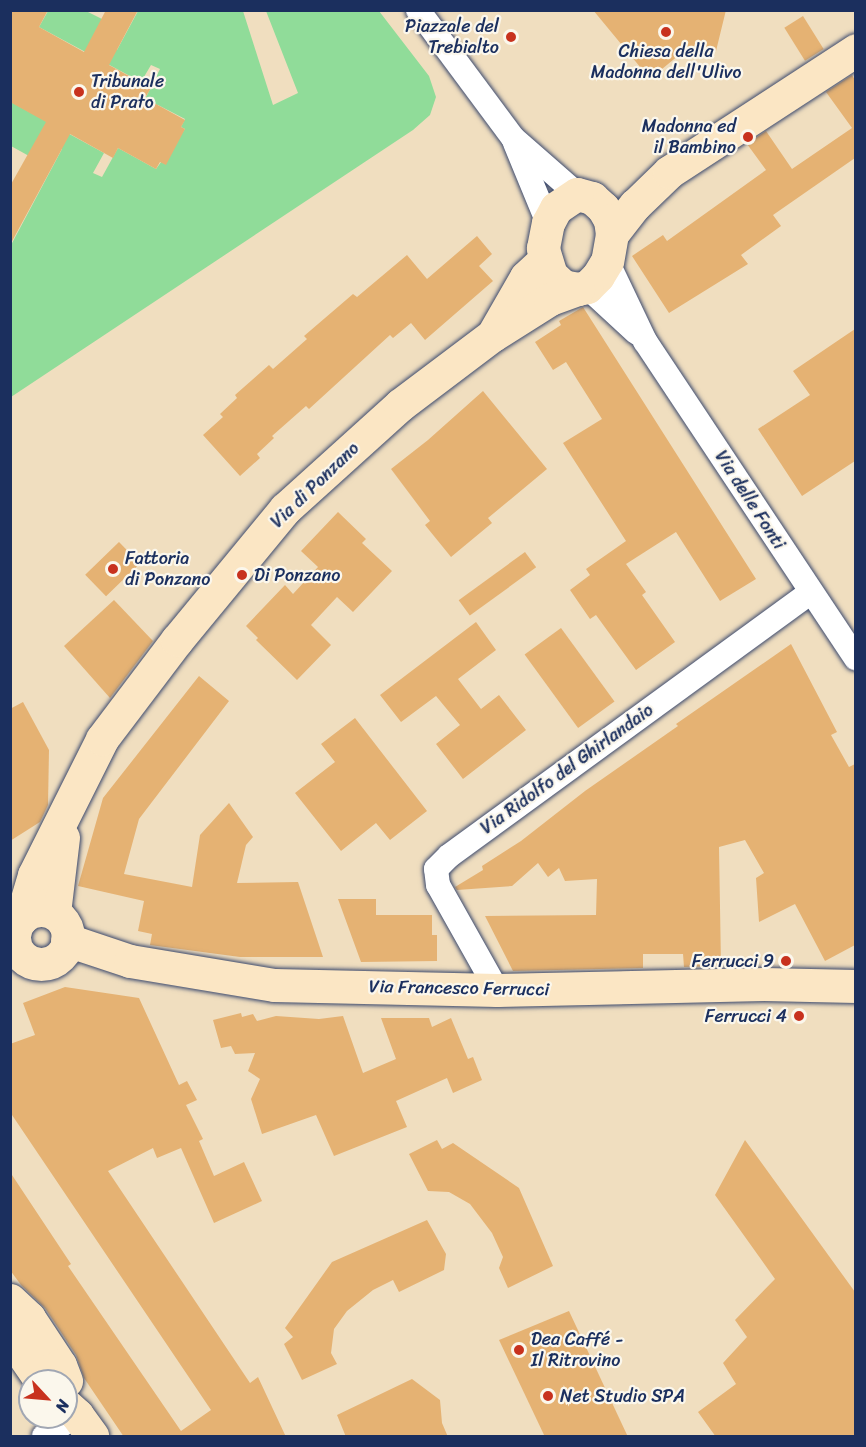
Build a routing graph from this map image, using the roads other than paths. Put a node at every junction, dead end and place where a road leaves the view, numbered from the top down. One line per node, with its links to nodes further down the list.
1 (418, 10): 3 (street)
2 (855, 50): 4 (street)
3 (513, 138): 5 (street); 6 (street)
4 (669, 172): 5 (street); 8 (street)
5 (585, 196): 6 (street); 8 (street)
6 (548, 223): 7 (street)
7 (545, 259): 8 (street); 9 (street)
8 (596, 268): 9 (street, Via di Ponzano); 10 (street, Via delle Fonti)
9 (493, 335): 12 (street, Via di Ponzano)
10 (811, 592): 11 (street, Via delle Fonti); 16 (street, Via Ridolfo del Ghirlandaio)
11 (855, 658)
12 (67, 812): 13 (street); 14 (street, Via di Ponzano)
13 (61, 927): 14 (street, Via Francesco Ferrucci); 14 (street); 16 (street, Via Francesco Ferrucci)
14 (17, 943)
15 (855, 986): 16 (street, Via Francesco Ferrucci)
16 (497, 990)
17 (10, 1300): 20 (street)
18 (10, 1336): 19 (street)
19 (33, 1369)
20 (61, 1369)
21 (59, 1429): 22 (street)
22 (44, 1437)

